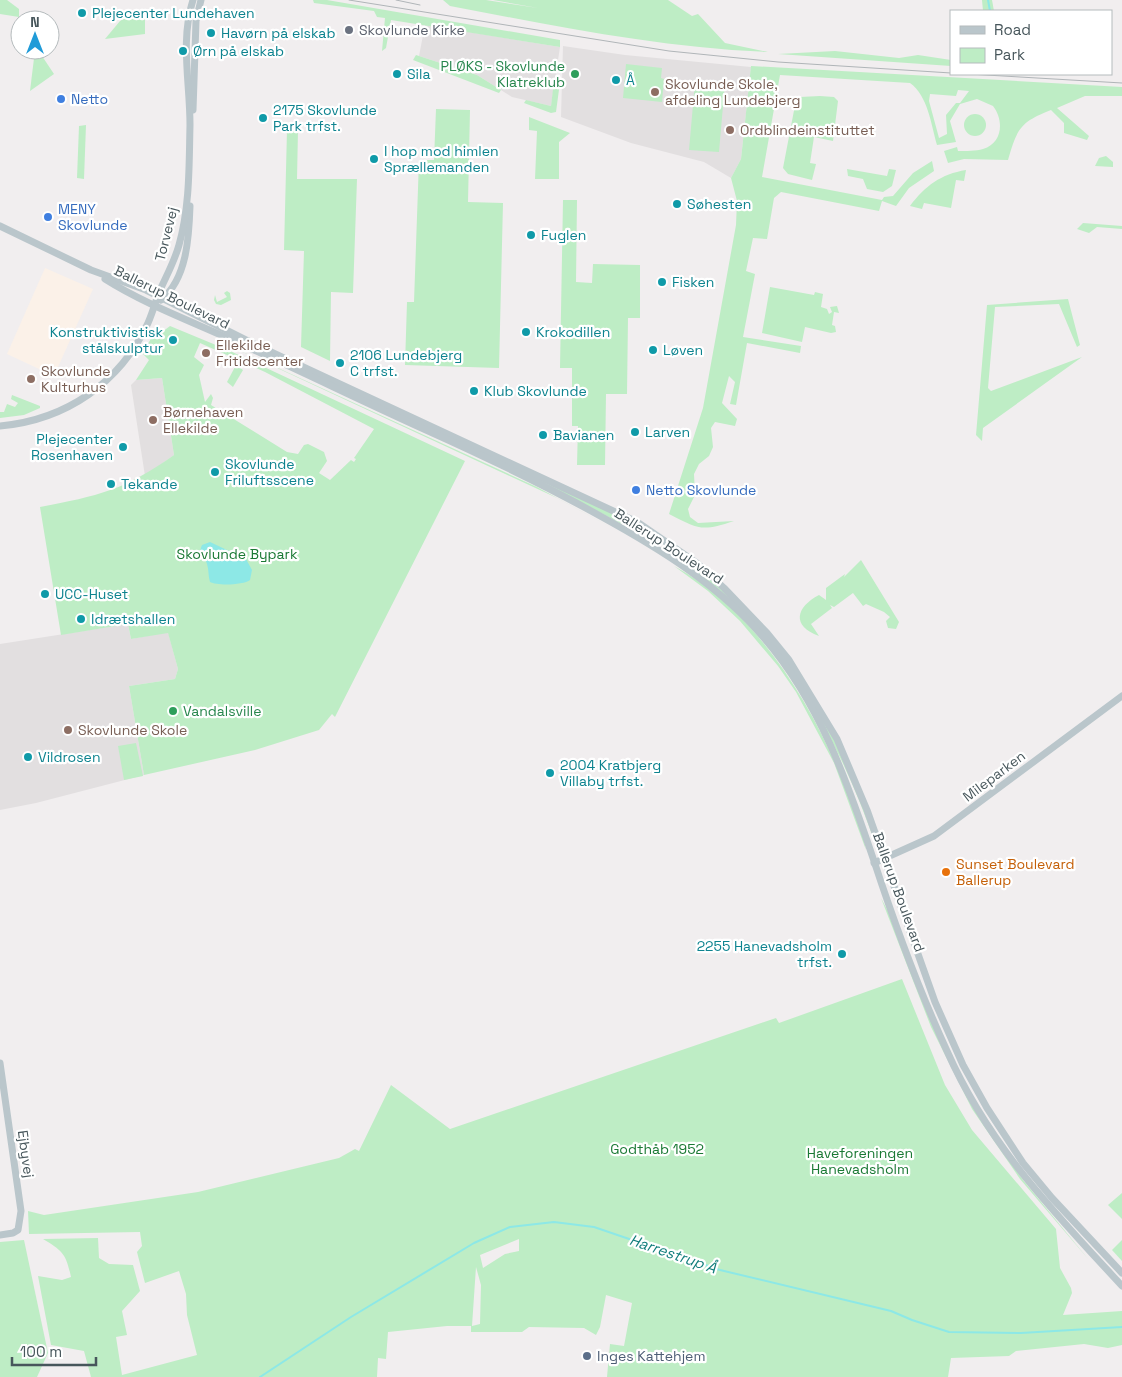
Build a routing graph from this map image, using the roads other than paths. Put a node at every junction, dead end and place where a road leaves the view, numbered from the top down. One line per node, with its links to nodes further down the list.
1 (193, 0): 5 (street, Torvevej)
2 (201, 0): 5 (street, Torvevej)
3 (0, 226): 4 (street, Ballerup Boulevard)
4 (91, 270): 5 (street, Ballerup Boulevard); 6 (street, Ballerup Boulevard)
5 (160, 297): 6 (street, Torvevej); 9 (street, Ballerup Boulevard)
6 (156, 306): 7 (street, Torvevej); 10 (street, Ballerup Boulevard)
7 (0, 426)
8 (1122, 696): 9 (street, Mileparken)
9 (885, 859): 10 (street, Mileparken); 13 (street, Ballerup Boulevard)
10 (874, 863): 14 (street, Ballerup Boulevard)
11 (0, 1063): 12 (street, Ejbyvej)
12 (0, 1236)
13 (1122, 1273)
14 (1122, 1286)

